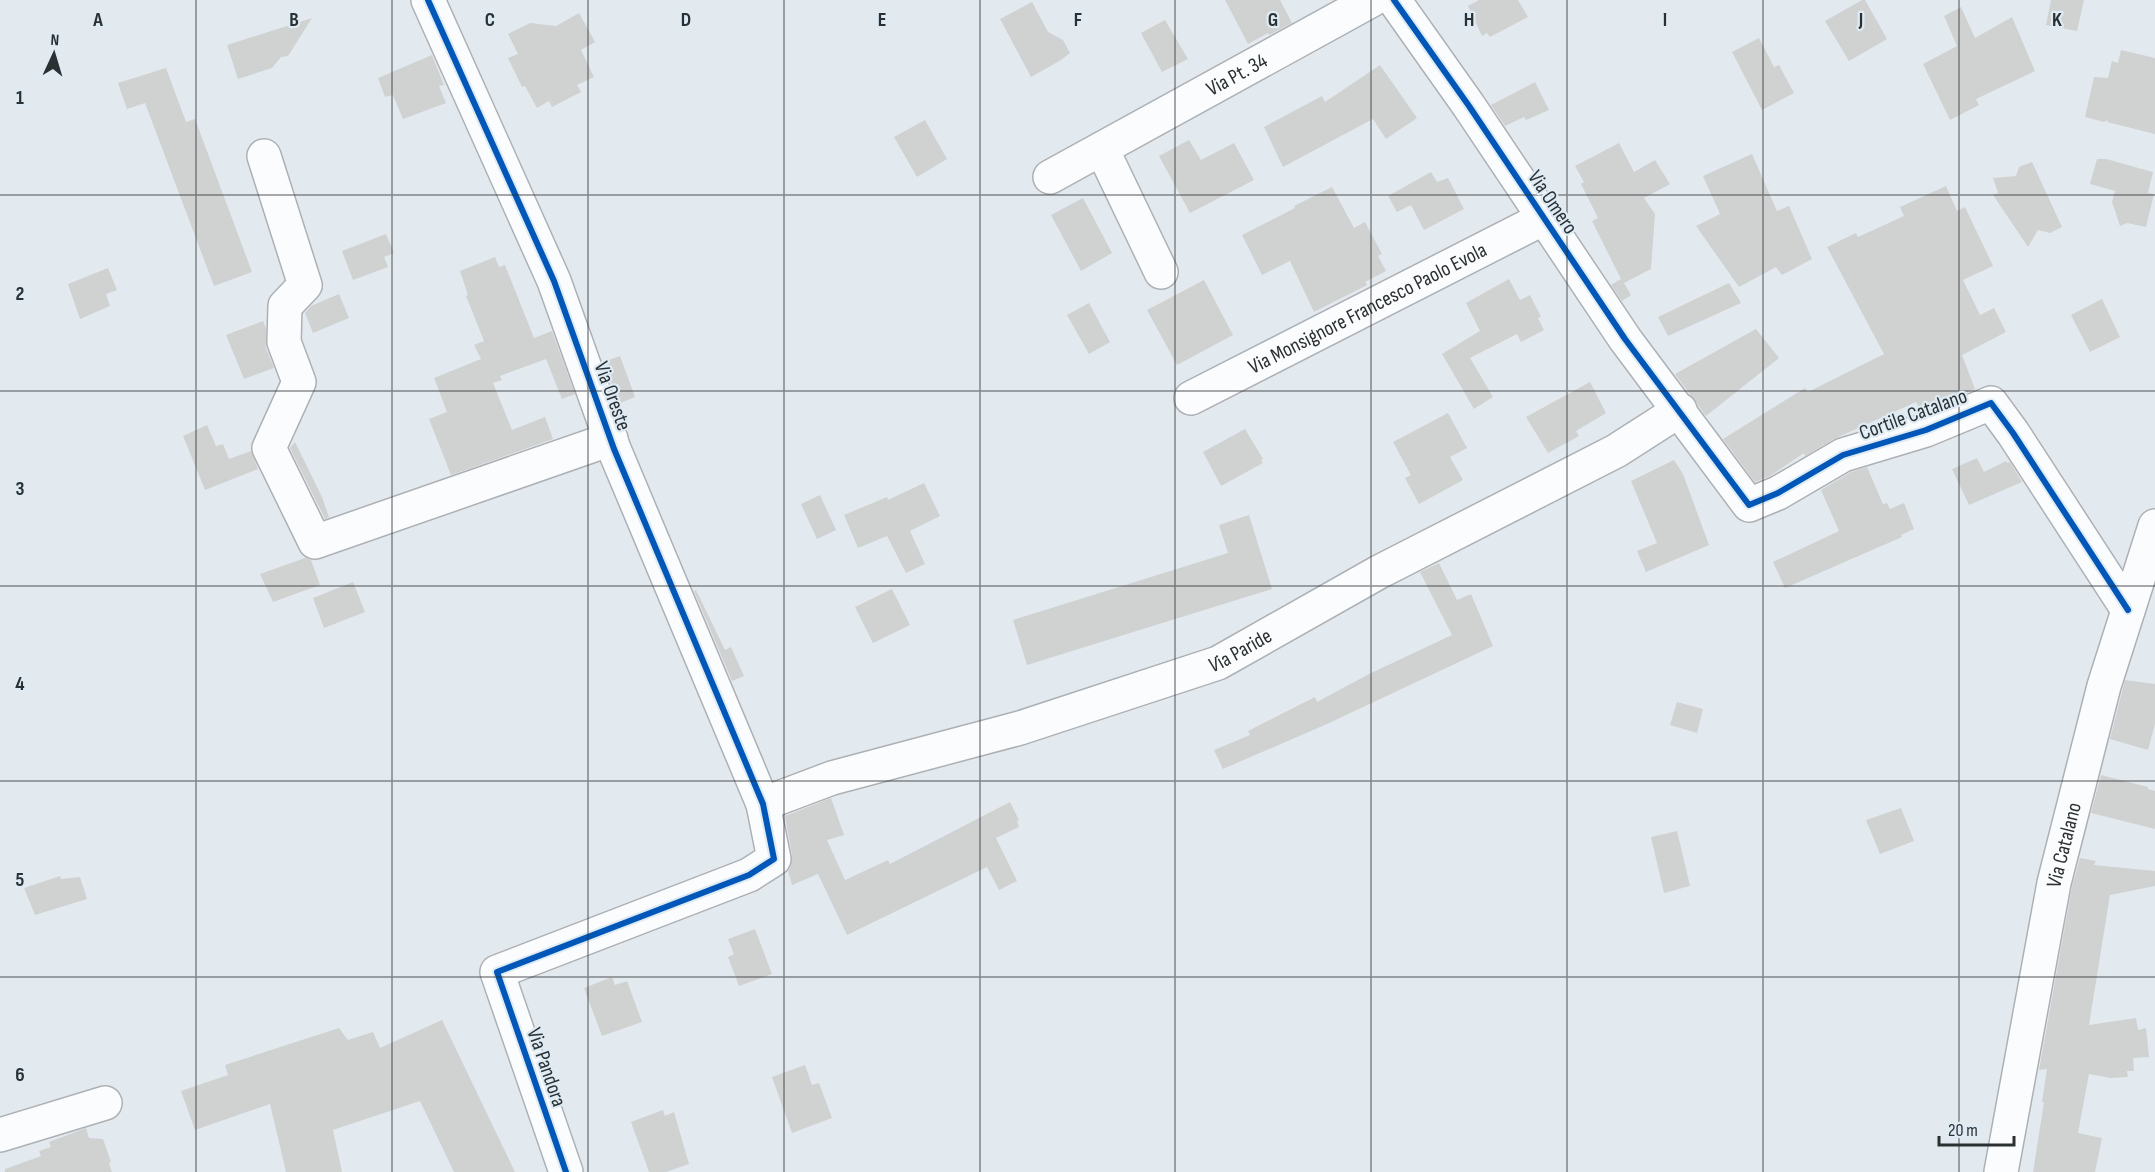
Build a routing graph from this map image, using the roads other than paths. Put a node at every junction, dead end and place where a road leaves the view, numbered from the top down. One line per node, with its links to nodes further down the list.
1 (428, 0): 10 (street, Via Oreste)
2 (1397, 3): 3 (street, Via Pt. 34); 6 (street, Via Omero)
3 (1102, 149): 5 (street, Via Pt. 34); 7 (street)
4 (264, 156): 10 (street)
5 (1050, 177)
6 (1544, 218): 8 (street, Via Monsignore Francesco Paolo Evola); 9 (street, Via Omero)
7 (1161, 272)
8 (1191, 398)
9 (1684, 416): 12 (street, Cortile Catalano); 13 (street, Via Paride)
10 (611, 439): 13 (street, Via Oreste)
11 (2155, 526): 12 (street, Via Catalano)
12 (2128, 610): 18 (street, Via Catalano)
13 (764, 804): 14 (street, Via Oreste)
14 (497, 972): 17 (street, Via Pandora)
15 (105, 1103): 16 (street)
16 (0, 1135)
17 (566, 1172)
18 (2001, 1172)

